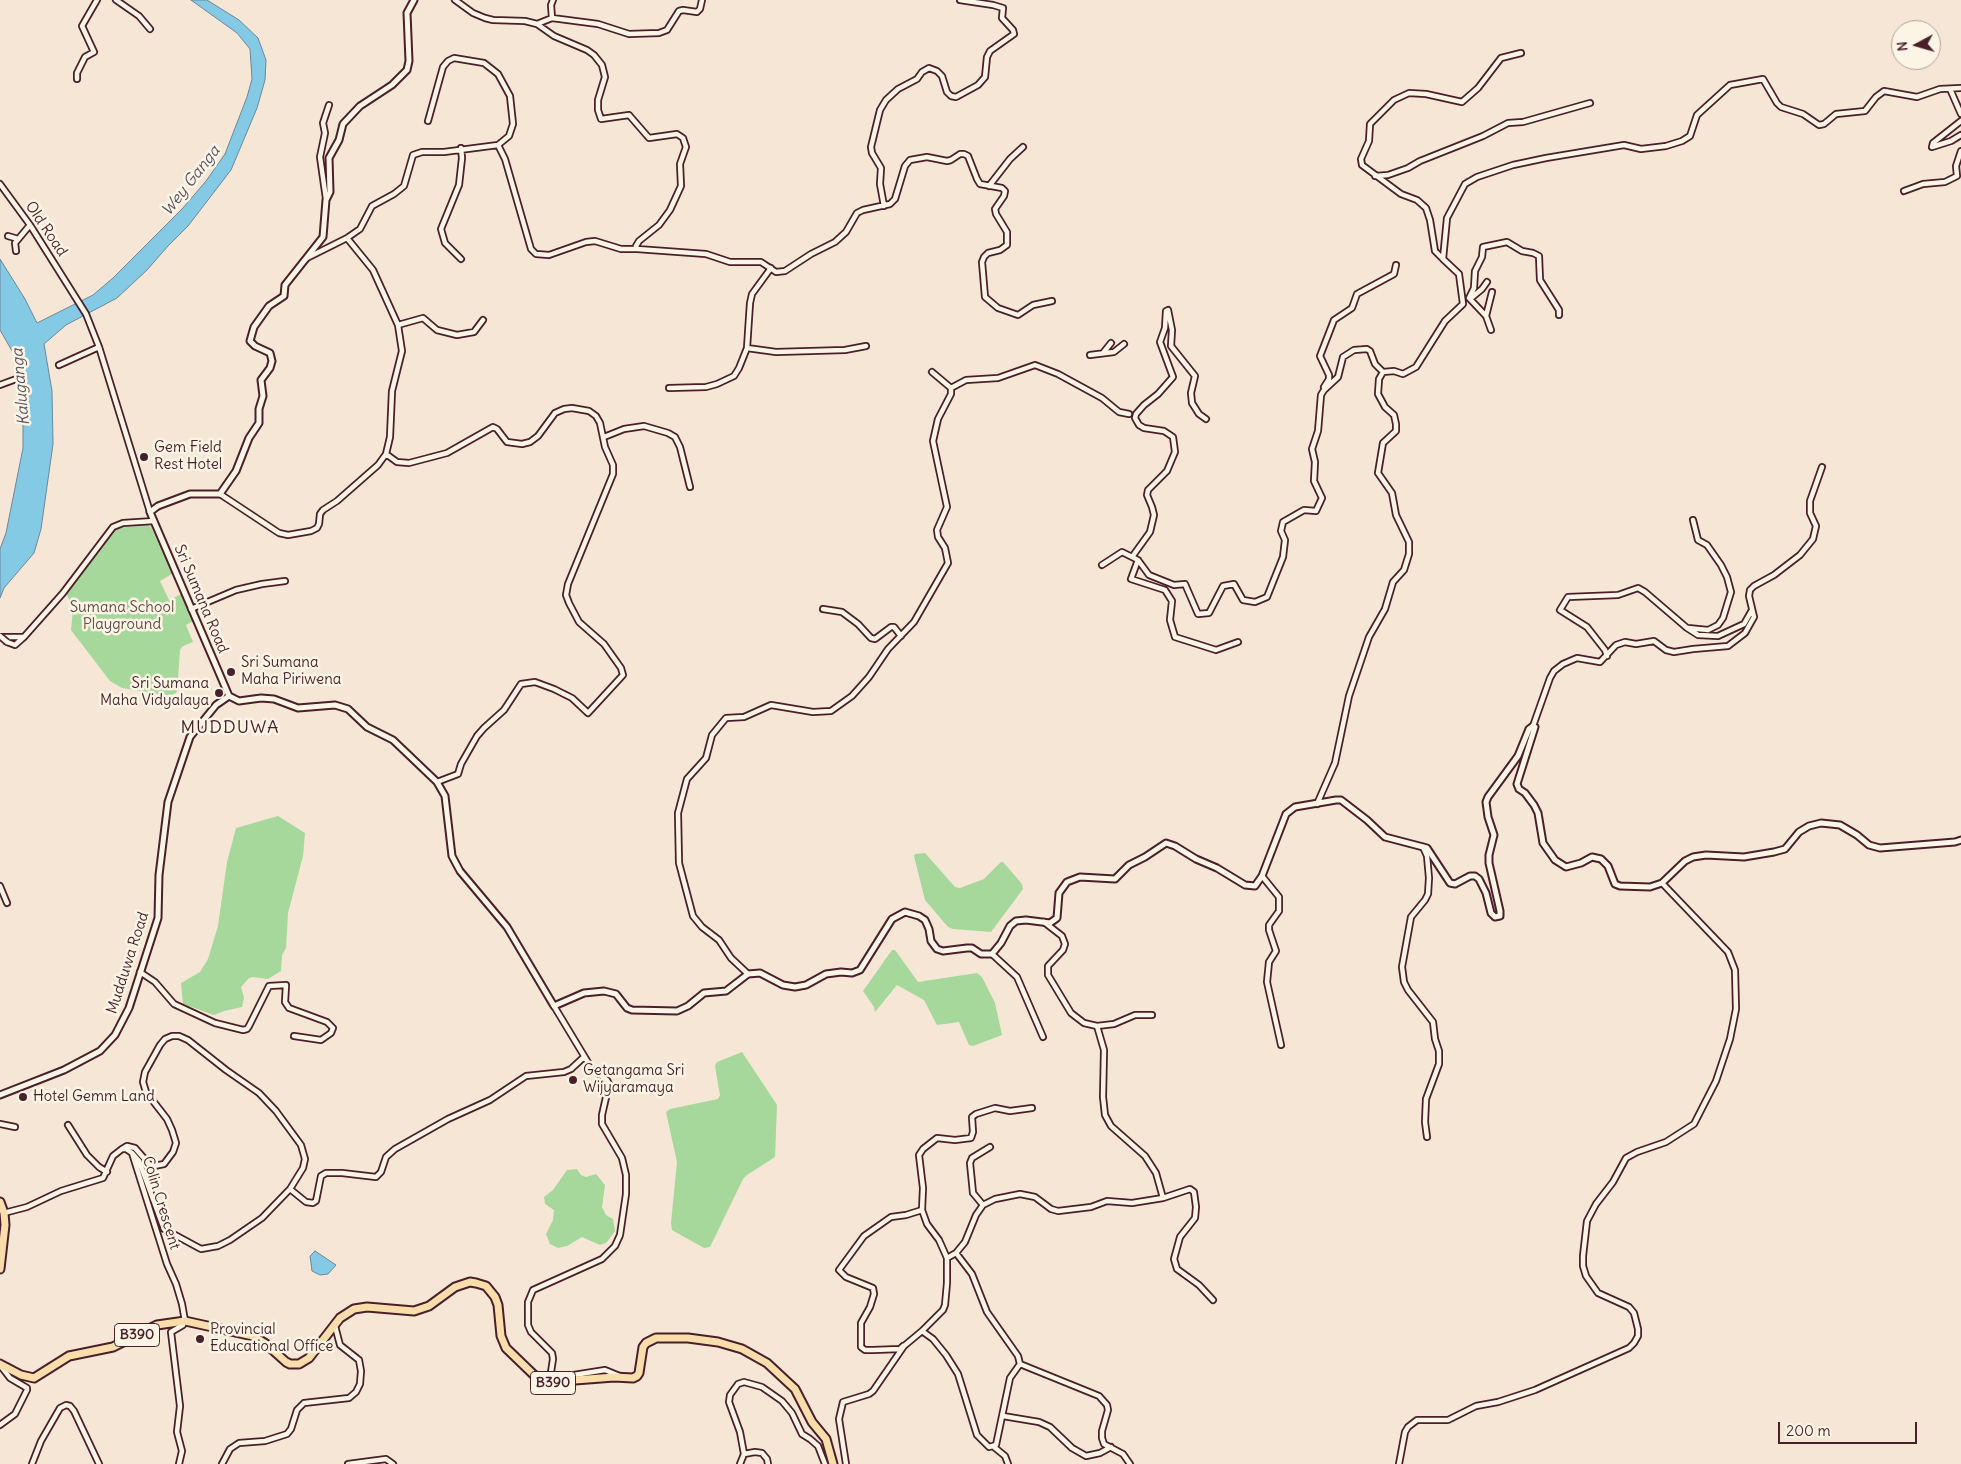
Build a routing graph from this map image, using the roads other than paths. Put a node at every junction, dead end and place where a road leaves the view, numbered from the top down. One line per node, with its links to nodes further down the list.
1 (97, 0): 12 (street)
2 (116, 0): 10 (street)
3 (414, 0): 29 (street)
4 (455, 0): 9 (street)
5 (553, 0): 8 (street)
6 (702, 0): 8 (street)
7 (960, 0): 30 (street)
8 (552, 18): 9 (street)
9 (537, 24): 35 (street)
10 (150, 28)
11 (1521, 53): 25 (street)
12 (77, 78)
13 (1961, 88): 14 (street)
14 (1950, 89): 17 (street); 39 (street)
15 (1590, 103): 25 (street)
16 (329, 105): 29 (street)
17 (1961, 114)
18 (428, 121): 21 (street)
19 (1961, 121): 20 (street)
20 (1961, 134)
21 (498, 145): 23 (street); 35 (street)
22 (1023, 147): 27 (street)
23 (461, 148): 34 (street); 38 (street)
24 (1961, 151): 28 (street)
25 (1375, 176): 39 (street)
26 (0, 184): 31 (street, Old Road)
27 (989, 186): 30 (street); 45 (street)
28 (1904, 191)
29 (326, 200): 37 (street)
30 (884, 206): 41 (street)
31 (30, 225): 33 (street); 55 (street, Old Road)
32 (8, 236): 33 (street)
33 (18, 238): 36 (street)
34 (347, 238): 37 (street); 50 (street)
35 (637, 249): 41 (street)
36 (16, 251)
37 (306, 259): 73 (street)
38 (461, 259)
39 (1444, 259): 46 (street)
40 (1396, 265): 66 (street)
41 (771, 268): 56 (street)
42 (1487, 282): 44 (street)
43 (1492, 292): 48 (street)
44 (1469, 299): 46 (street); 47 (street); 48 (street)
45 (1052, 301)
46 (1463, 304): 61 (street)
47 (1560, 315)
48 (1486, 316): 51 (street)
49 (483, 320): 50 (street)
50 (398, 325): 70 (street)
51 (1491, 330)
52 (1111, 343): 57 (street)
53 (1124, 344): 57 (street)
54 (866, 346): 56 (street)
55 (99, 347): 59 (street); 74 (street, Old Road)
56 (746, 348): 64 (street)
57 (1103, 353): 58 (street)
58 (1090, 355)
59 (59, 365)
60 (932, 372): 65 (street)
61 (1383, 372): 66 (street); 93 (street)
62 (19, 378): 63 (street)
63 (0, 385)
64 (669, 388)
65 (952, 388): 67 (street); 86 (street)
66 (1324, 390): 78 (street)
67 (1129, 414)
68 (1206, 419): 77 (street)
69 (604, 437): 70 (street); 72 (street); 92 (street)
70 (386, 454): 73 (street)
71 (1822, 467): 81 (street)
72 (690, 487)
73 (220, 494): 74 (street)
74 (150, 512): 76 (street, Sri Sumana Road)
75 (1693, 520): 84 (street)
76 (154, 521): 82 (street, Sri Sumana Road); 87 (street)
77 (1132, 557): 78 (street); 79 (street)
78 (1138, 560): 88 (street)
79 (1102, 565)
80 (285, 581): 82 (street)
81 (1752, 608): 84 (street); 89 (street)
82 (191, 609): 90 (street, Sri Sumana Road)
83 (823, 609): 86 (street)
84 (1687, 628): 89 (street)
85 (0, 636): 87 (street); 87 (street, bridge)
86 (901, 636): 103 (street)
87 (24, 637)
88 (1238, 642)
89 (1607, 656): 91 (street)
90 (229, 696): 92 (street); 102 (street, Mudduwa Road)
91 (1533, 726): 95 (street); 97 (street)
92 (437, 782): 104 (street)
93 (1317, 804): 95 (street); 96 (street)
94 (1961, 840): 97 (street)
95 (1423, 846): 116 (street)
96 (1262, 876): 100 (street); 109 (street)
97 (1662, 883): 156 (street)
98 (0, 886): 99 (street)
99 (7, 903)
100 (1044, 922): 101 (street); 106 (street)
101 (992, 954): 103 (street); 108 (street)
102 (140, 972): 107 (street); 111 (street, Mudduwa Road)
103 (748, 974): 104 (street)
104 (554, 1006): 110 (street)
105 (1152, 1015): 106 (street)
106 (1097, 1026): 122 (street)
107 (294, 1036)
108 (1043, 1037)
109 (1281, 1045)
110 (584, 1057): 121 (street); 137 (street)
111 (0, 1094)
112 (1032, 1108): 125 (street)
113 (0, 1124): 115 (street)
114 (68, 1124): 120 (street)
115 (15, 1128)
116 (1427, 1137)
117 (990, 1146): 124 (street)
118 (122, 1149): 119 (street, Colin Crescent); 120 (street, Colin Crescent); 121 (street)
119 (132, 1153): 121 (street); 131 (street, Colin Crescent)
120 (107, 1172): 126 (street)
121 (290, 1188)
122 (1162, 1198): 124 (street); 130 (street)
123 (0, 1202): 126 (main road)
124 (983, 1205): 127 (street)
125 (922, 1210): 128 (street); 134 (street)
126 (4, 1213): 129 (main road)
127 (956, 1253): 128 (street); 136 (street)
128 (947, 1258): 133 (street)
129 (0, 1269)
130 (1213, 1300)
131 (184, 1321): 132 (main road, B390); 135 (main road, B390); 145 (street)
132 (335, 1326): 137 (main road, B390); 146 (street)
133 (922, 1331): 134 (street); 140 (street)
134 (904, 1346): 153 (street)
135 (0, 1364): 139 (street)
136 (1020, 1364): 138 (street); 141 (street)
137 (623, 1378): 152 (main road)
138 (1003, 1416): 140 (street); 141 (street)
139 (0, 1425)
140 (994, 1447): 154 (street)
141 (1111, 1447): 155 (street)
142 (744, 1454): 149 (street); 150 (street); 151 (street)
143 (32, 1464): 144 (street)
144 (99, 1464)
145 (179, 1464)
146 (222, 1464)
147 (348, 1464): 148 (street)
148 (393, 1464)
149 (740, 1464)
150 (768, 1464)
151 (826, 1464)
152 (833, 1464)
153 (846, 1464)
154 (1008, 1464)
155 (1130, 1464)
156 (1399, 1464)

